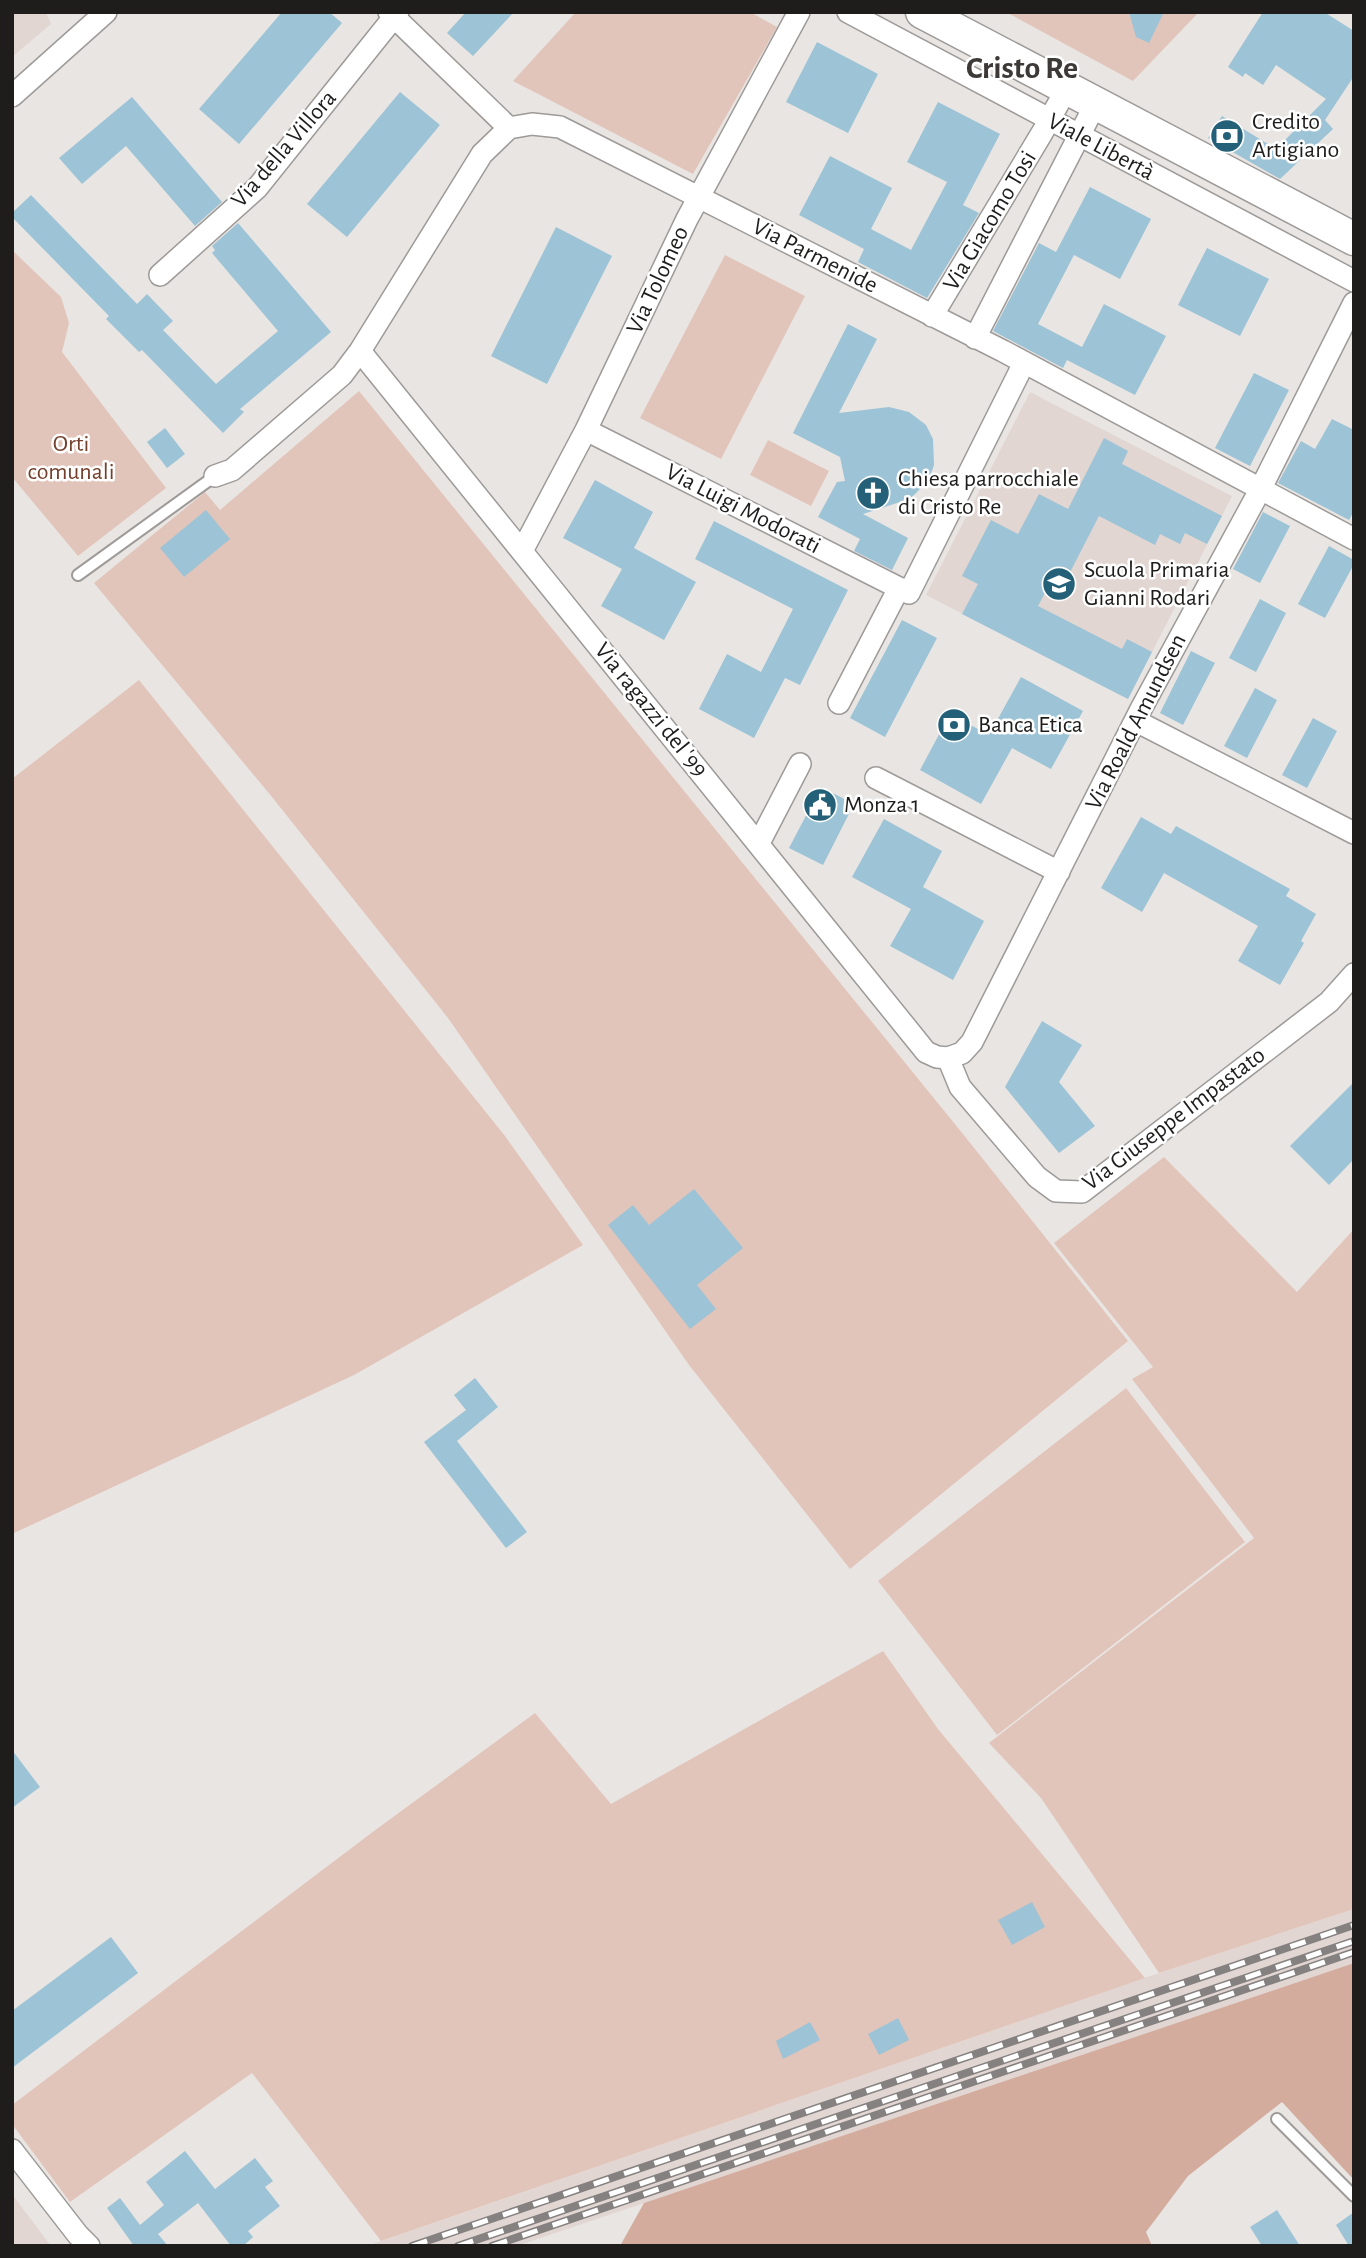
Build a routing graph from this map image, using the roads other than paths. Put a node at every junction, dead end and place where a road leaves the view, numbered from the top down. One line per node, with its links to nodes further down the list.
1 (106, 12): 7 (street)
2 (799, 12): 12 (street, Via Tolomeo)
3 (848, 12): 9 (street, Viale Libertà)
4 (922, 12): 6 (main road, Viale Libertà)
5 (394, 14): 10 (street); 14 (street, Via della Villora)
6 (1067, 88): 8 (main road, Viale Libertà); 9 (street, Via Giacomo Tosi)
7 (12, 96)
8 (1096, 103): 11 (street, Via Giacomo Tosi); 13 (main road, Viale Libertà)
9 (1050, 120): 11 (street, Viale Libertà); 17 (street, Via Giacomo Tosi)
10 (509, 128): 12 (street, Via Parmenide); 19 (street)
11 (1078, 135): 15 (street, Viale Libertà); 18 (street, Via Giacomo Tosi)
12 (700, 197): 17 (street, Via Parmenide); 21 (street, Via Tolomeo)
13 (1354, 239)
14 (160, 275)
15 (1354, 281)
16 (1354, 303): 23 (street, Via Roald Amundsen)
17 (932, 316): 18 (street, Via Parmenide)
18 (975, 338): 20 (street, Via Parmenide)
19 (360, 351): 22 (street); 25 (street, Via ragazzi del '99)
20 (1024, 363): 23 (street, Via Parmenide); 27 (street)
21 (586, 430): 25 (street, Via Tolomeo); 27 (street, Via Luigi Modorati)
22 (215, 476): 26 (lane)
23 (1260, 489): 24 (street, Via Parmenide); 29 (street, Via Roald Amundsen)
24 (1354, 539)
25 (522, 551): 33 (street, Via ragazzi del '99)
26 (78, 575)
27 (899, 588): 28 (street)
28 (839, 703)
29 (1136, 721): 32 (street); 34 (street, Via Roald Amundsen)
30 (800, 764): 33 (street)
31 (876, 778): 34 (street)
32 (1354, 833)
33 (759, 843): 36 (street, Via ragazzi del '99)
34 (1059, 872): 36 (street, Via Roald Amundsen)
35 (1354, 974): 36 (street, Via Giuseppe Impastato)
36 (948, 1058)
37 (1277, 2119): 39 (lane)
38 (12, 2150): 40 (street)
39 (1354, 2196)
40 (89, 2246)

